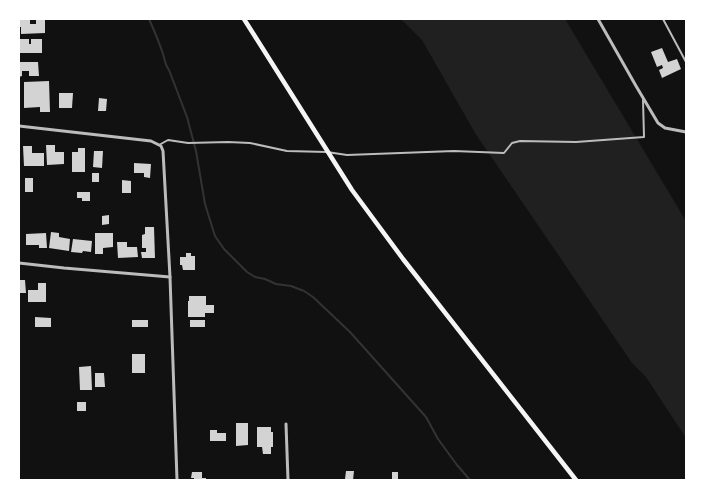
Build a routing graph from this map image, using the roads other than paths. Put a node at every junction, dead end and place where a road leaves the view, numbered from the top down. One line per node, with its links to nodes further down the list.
1 (244, 19): 9 (main road)
2 (598, 19): 5 (street)
3 (663, 19): 4 (lane)
4 (686, 62)
5 (643, 98): 7 (street); 9 (lane)
6 (19, 126): 8 (street)
7 (686, 132)
8 (160, 146): 9 (lane); 11 (street)
9 (327, 152): 15 (main road)
10 (19, 263): 11 (street)
11 (170, 277): 13 (street)
12 (286, 424): 14 (street)
13 (177, 480)
14 (288, 480)
15 (576, 480)

